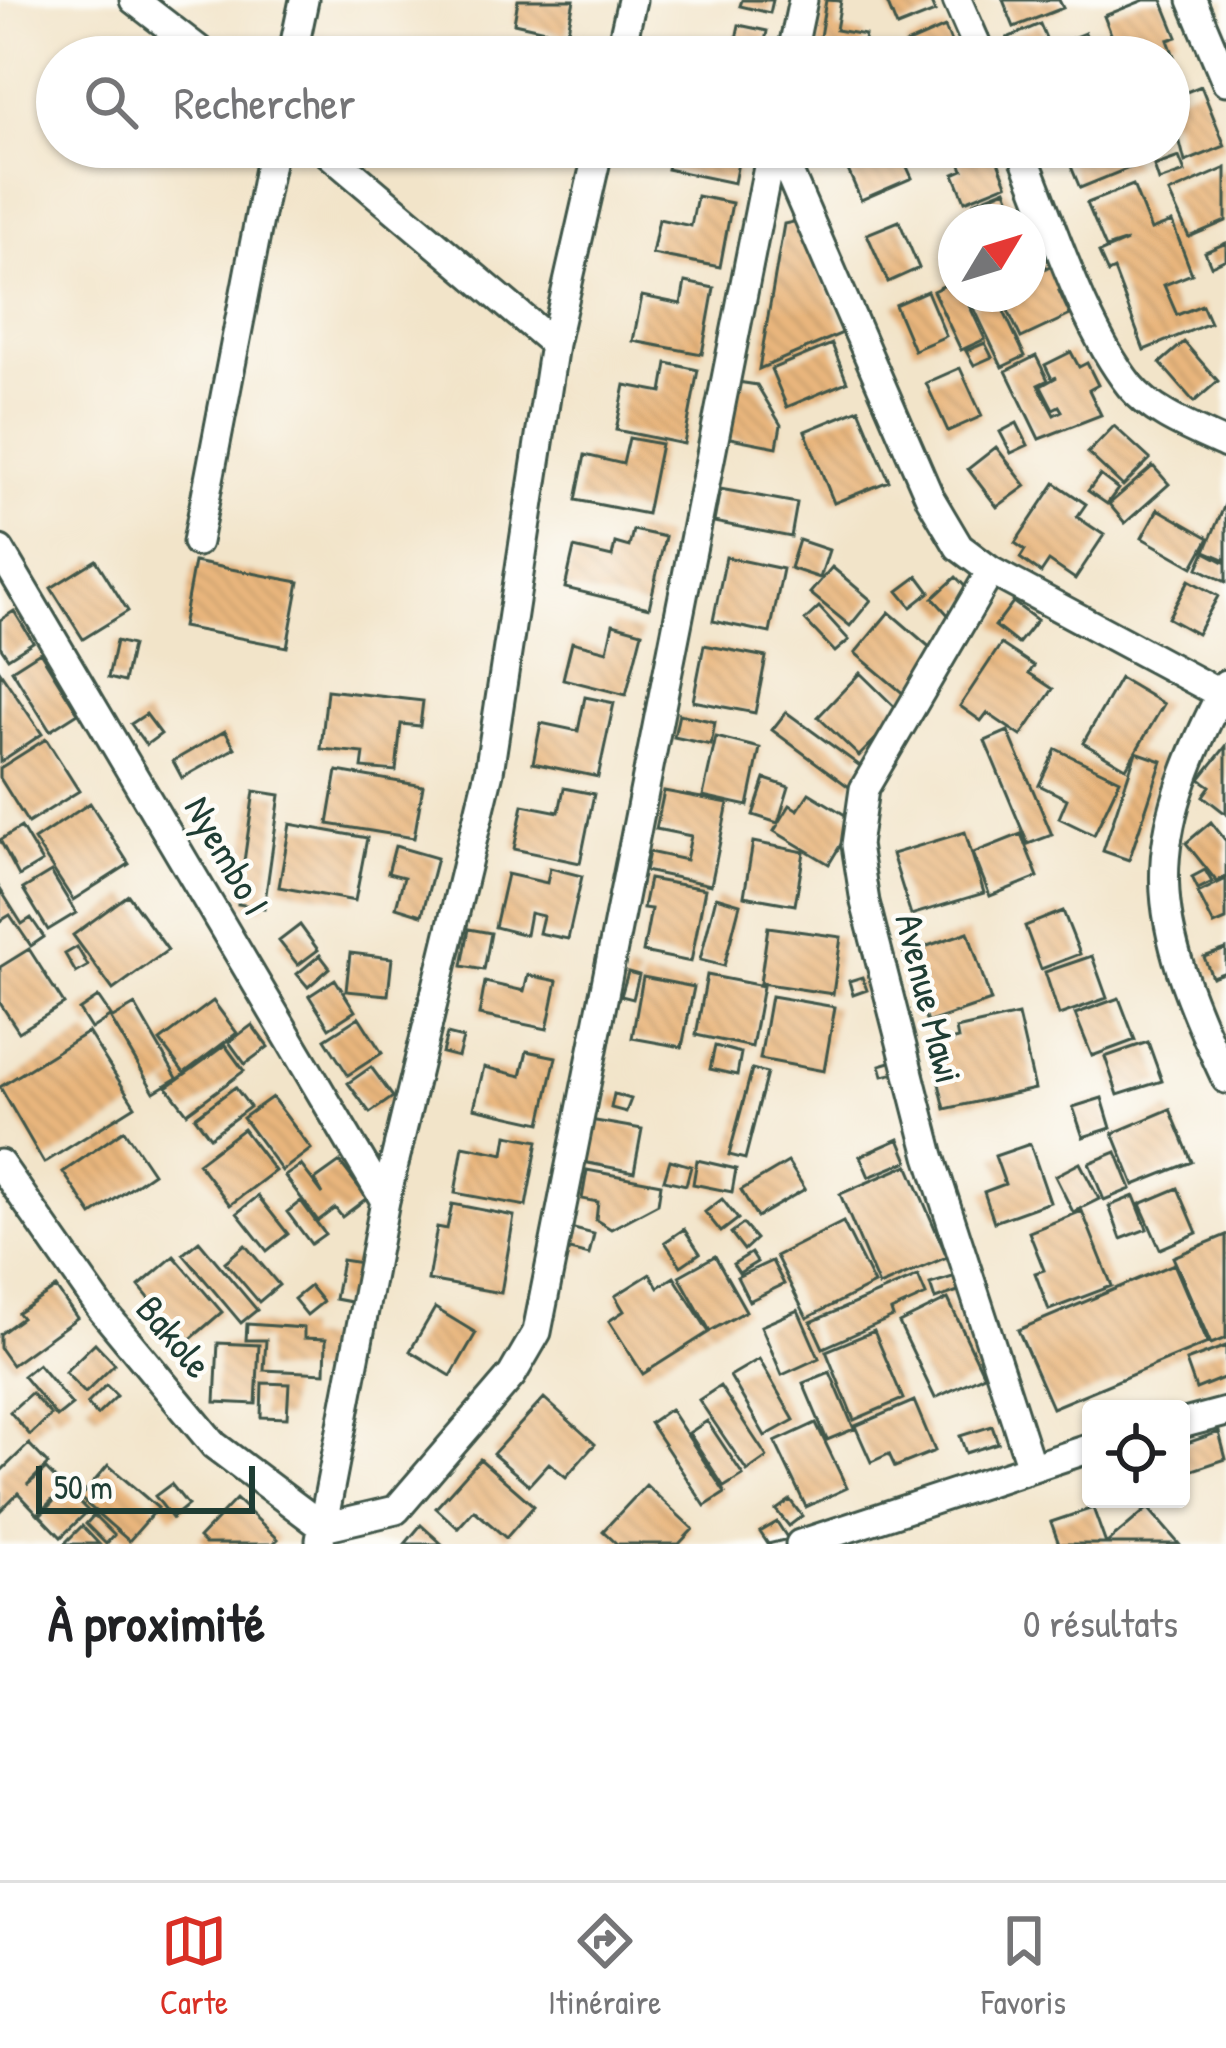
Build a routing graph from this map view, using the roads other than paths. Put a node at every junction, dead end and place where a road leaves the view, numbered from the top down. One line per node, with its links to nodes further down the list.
1 (134, 0): 7 (street)
2 (304, 0): 8 (street)
3 (632, 0): 9 (street)
4 (803, 0): 10 (street)
5 (957, 0): 11 (street)
6 (1192, 0): 12 (street)
7 (181, 36)
8 (296, 36)
9 (624, 36)
10 (795, 36)
11 (973, 36)
12 (1226, 81)
13 (269, 168): 21 (street)
14 (346, 168): 19 (street)
15 (594, 168): 19 (street)
16 (771, 168): 32 (street)
17 (784, 168): 23 (street)
18 (1029, 168): 20 (street)
19 (554, 344): 27 (street)
20 (1226, 444)
21 (196, 542)
22 (0, 550): 27 (street, Nyembo I)
23 (991, 571): 24 (street); 31 (street, Avenue Mawi)
24 (1224, 692): 25 (street)
25 (1226, 1079)
26 (0, 1164): 32 (street, Bakole)
27 (385, 1201): 32 (street)
28 (1226, 1412): 29 (street)
29 (1190, 1422)
30 (1082, 1450): 31 (street)
31 (1030, 1464): 33 (street)
32 (321, 1536)
33 (800, 1544)

